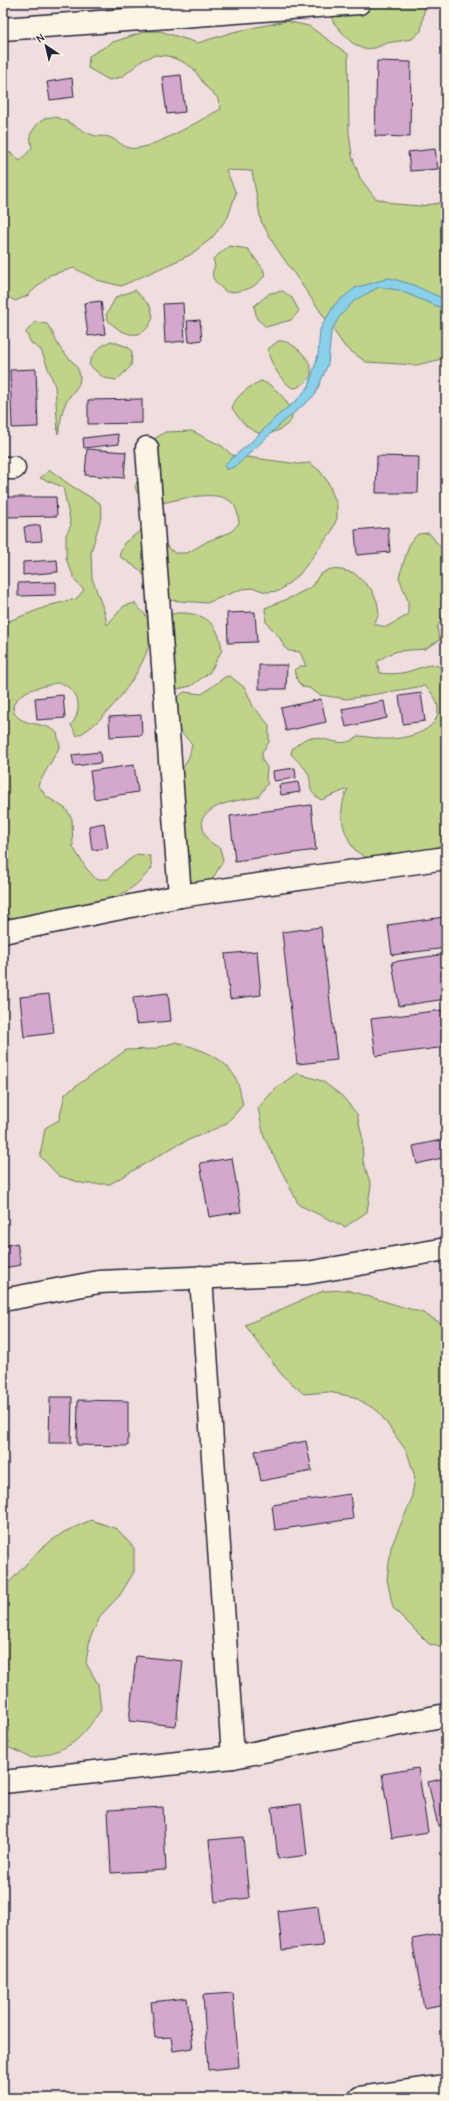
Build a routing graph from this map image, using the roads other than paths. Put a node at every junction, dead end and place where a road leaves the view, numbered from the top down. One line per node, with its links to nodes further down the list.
1 (359, 3): 2 (street)
2 (3, 29)
3 (147, 448): 5 (street)
4 (446, 858): 5 (street)
5 (180, 896): 6 (street)
6 (3, 932)
7 (446, 1249): 8 (street)
8 (202, 1277): 9 (street); 11 (street)
9 (3, 1300)
10 (446, 1715): 11 (street)
11 (233, 1757): 12 (street)
12 (3, 1782)
13 (446, 2086): 14 (street)
14 (360, 2098)

